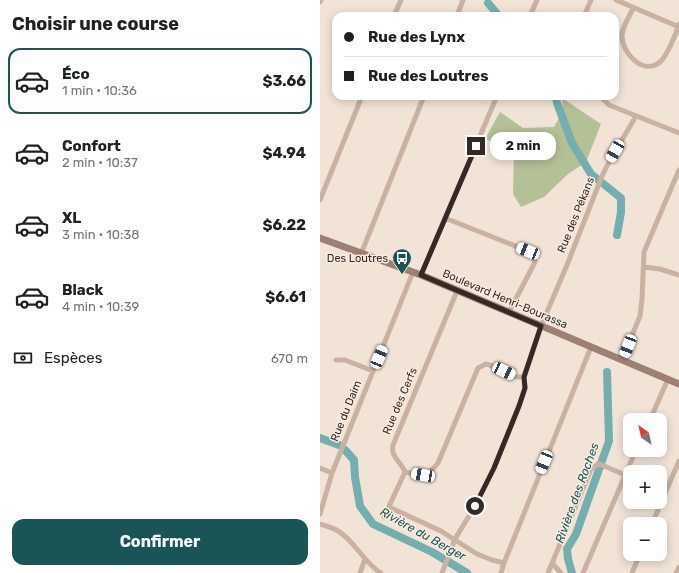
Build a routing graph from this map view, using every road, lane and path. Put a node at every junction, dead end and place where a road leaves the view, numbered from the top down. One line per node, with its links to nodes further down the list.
1 (401, 0): 7 (street)
2 (464, 0): 8 (street)
3 (537, 0): 9 (street)
4 (591, 0): 10 (street)
5 (616, 0): 6 (street)
6 (633, 8): 11 (street); 11 (street)
7 (396, 12)
8 (459, 12)
9 (532, 12)
10 (586, 12)
11 (679, 26)
12 (360, 100): 19 (street)
13 (422, 100): 22 (street)
14 (495, 100): 20 (street)
15 (604, 100): 16 (street)
16 (636, 116): 17 (street); 29 (street, Rue des Pékans)
17 (679, 132)
18 (679, 170): 23 (street)
19 (320, 200)
20 (445, 218): 25 (street); 28 (street)
21 (321, 240): 22 (main road, Boulevard Henri-Bourassa)
22 (361, 254): 24 (main road, Boulevard Henri-Bourassa)
23 (644, 268): 26 (street); 32 (street)
24 (413, 272): 25 (main road, Boulevard Henri-Bourassa); 33 (street, Rue du Daim)
25 (421, 275): 27 (main road, Boulevard Henri-Bourassa)
26 (679, 275)
27 (457, 291): 28 (main road, Boulevard Henri-Bourassa); 40 (street, Rue des Cerfs)
28 (509, 312): 29 (main road, Boulevard Henri-Bourassa)
29 (541, 326): 30 (main road, Boulevard Henri-Bourassa); 34 (street, Rue des Pékans)
30 (591, 347): 32 (main road, Boulevard Henri-Bourassa); 52 (street)
31 (336, 360): 33 (street)
32 (622, 360): 35 (main road, Boulevard Henri-Bourassa)
33 (373, 371): 41 (street, Rue du Daim)
34 (524, 377): 40 (street); 49 (street, Rue des Pékans)
35 (668, 379): 36 (main road, Boulevard Henri-Bourassa); 37 (street)
36 (679, 384)
37 (653, 413)
38 (679, 460): 46 (street)
39 (320, 468): 41 (street)
40 (405, 472): 44 (street)
41 (332, 473): 45 (street, Rue du Daim)
42 (623, 475): 53 (street)
43 (623, 481): 61 (street)
44 (389, 507): 47 (street); 49 (street)
45 (320, 514)
46 (655, 517)
47 (384, 518)
48 (320, 524): 50 (street)
49 (454, 539): 52 (street); 57 (street, Rue des Pékans)
50 (365, 558): 55 (street); 56 (street)
51 (637, 561): 62 (street)
52 (504, 563): 58 (street)
53 (552, 563): 59 (street); 60 (street)
54 (679, 567): 63 (street)
55 (360, 573)
56 (381, 573)
57 (442, 573)
58 (502, 573)
59 (548, 573)
60 (561, 573)
61 (583, 573)
62 (632, 573)
63 (676, 573)

